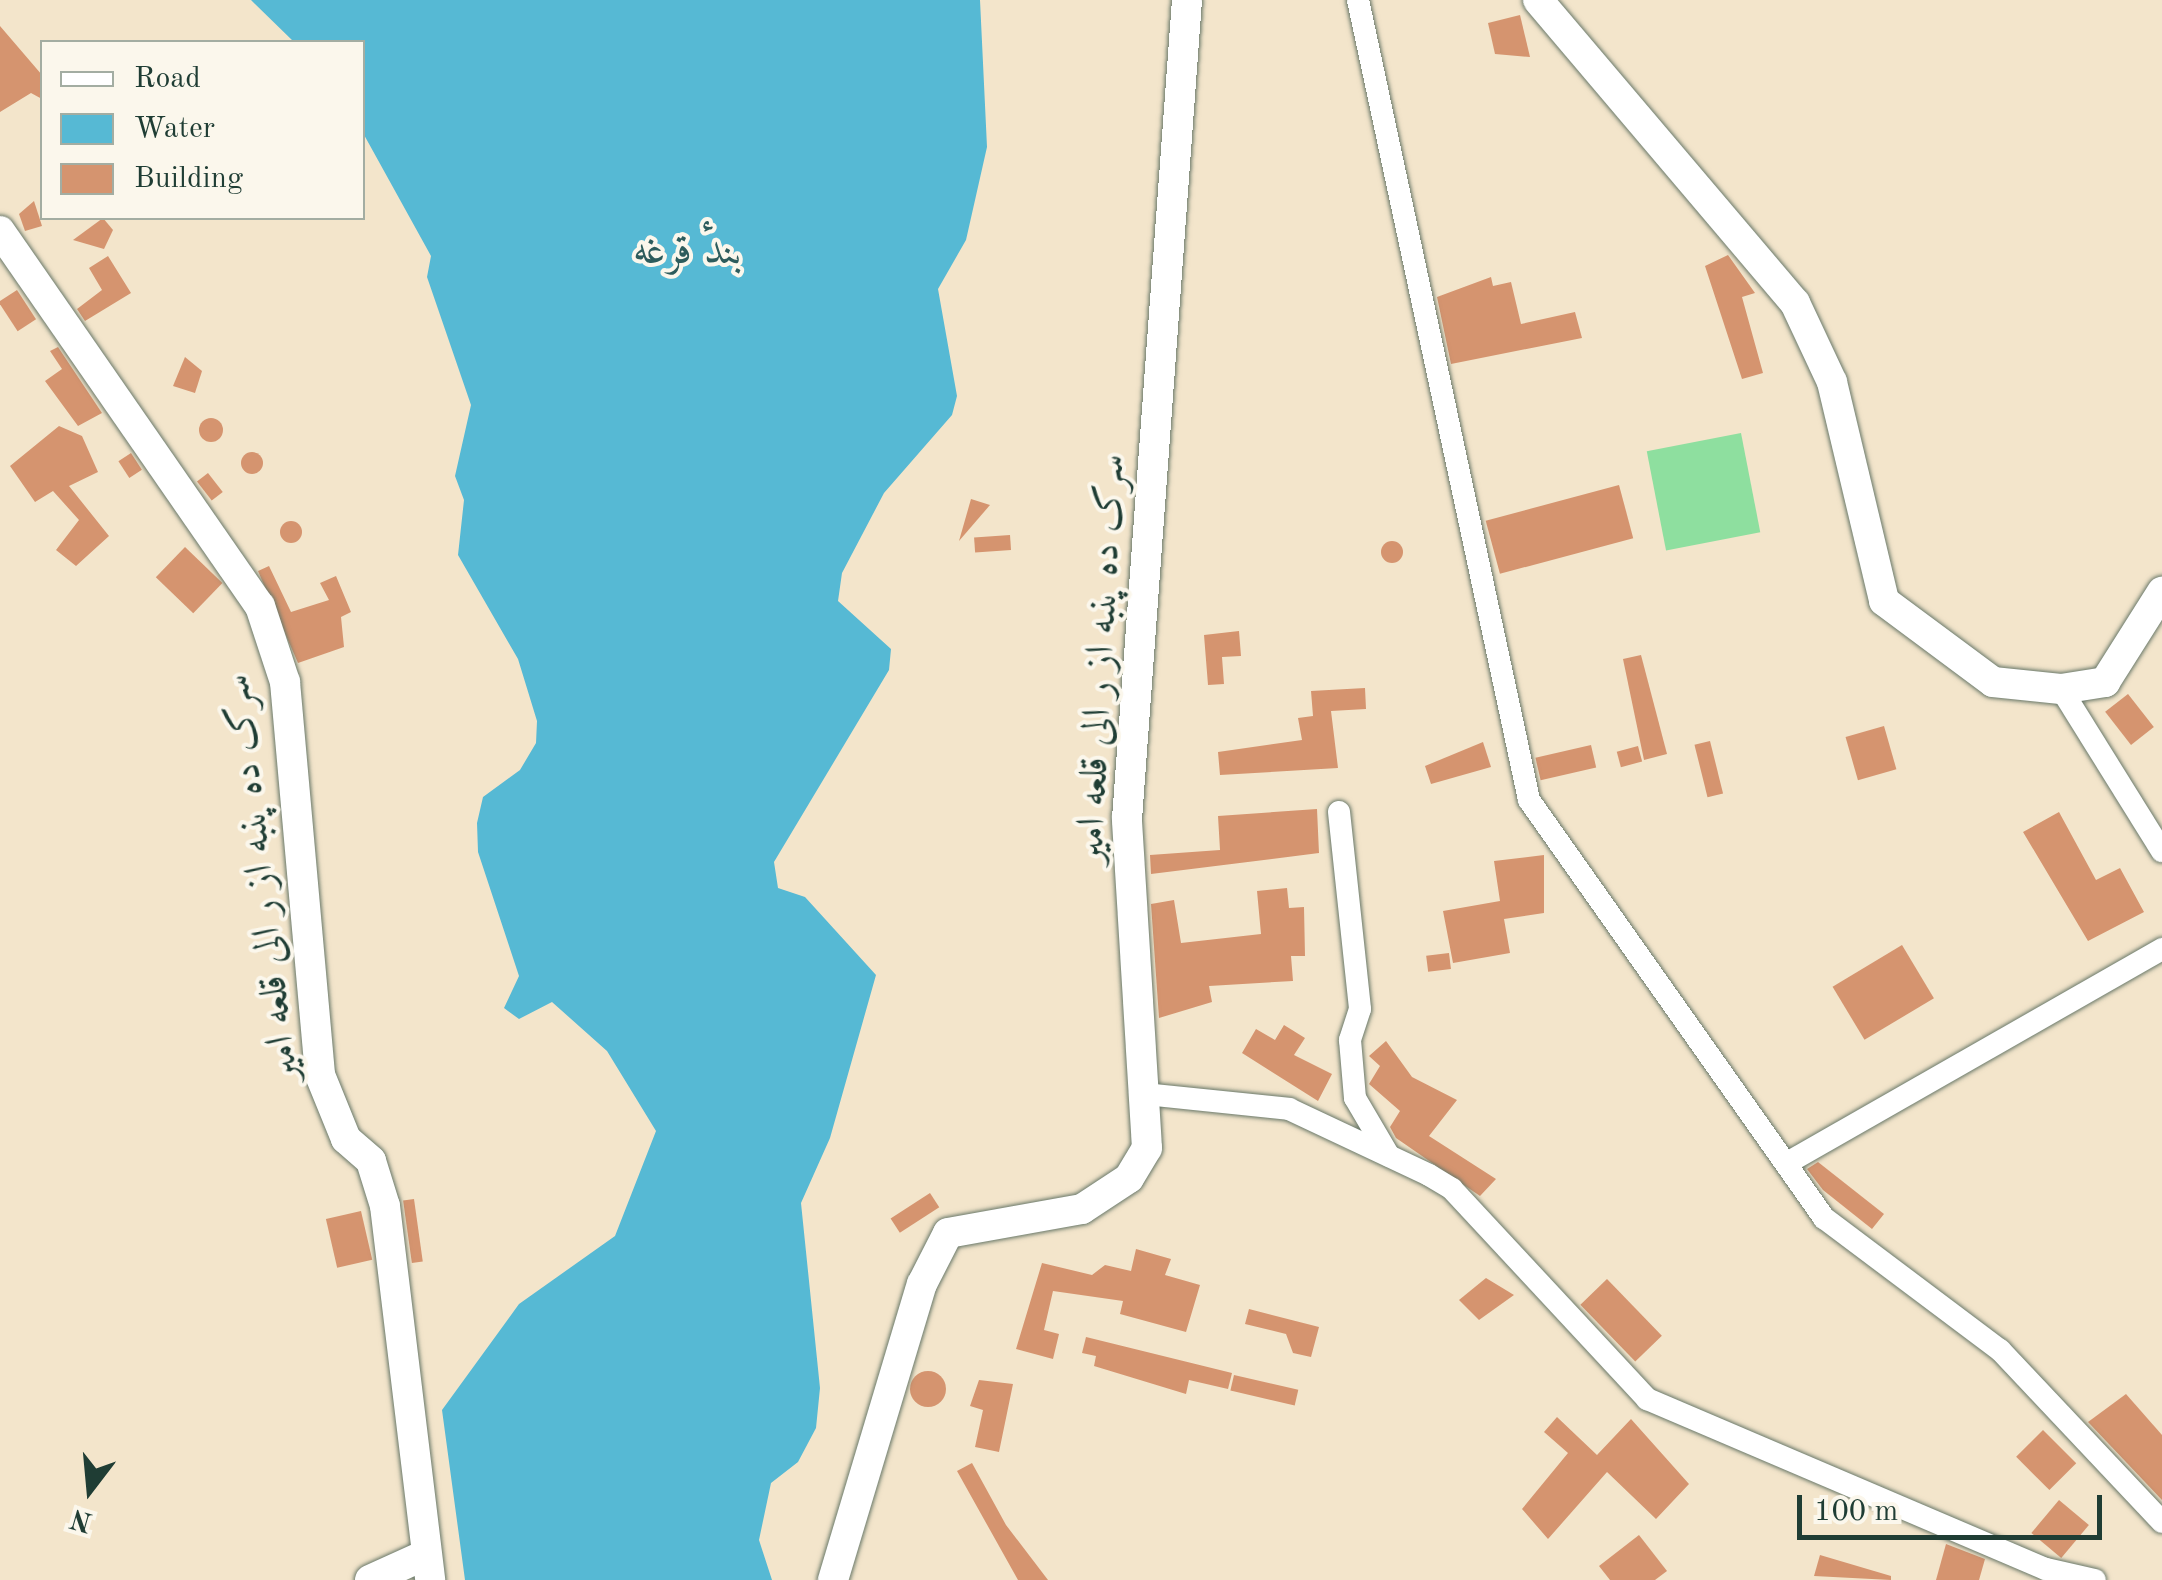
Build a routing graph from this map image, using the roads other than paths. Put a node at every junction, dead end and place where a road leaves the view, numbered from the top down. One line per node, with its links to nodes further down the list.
1 (1187, 0): 10 (street, سرک ده پنبه از ر الی قلعه امیر)
2 (1358, 0): 12 (street)
3 (1538, 0): 6 (street)
4 (0, 232): 14 (street, سرک ده پنبه از ر الی قلعه امیر)
5 (2162, 592): 6 (street)
6 (2062, 689): 8 (street)
7 (1340, 812): 11 (street)
8 (2162, 851)
9 (2162, 949): 12 (street)
10 (1145, 1094): 11 (street); 16 (street, سرک ده پنبه از ر الی قلعه امیر)
11 (1388, 1156): 17 (street)
12 (1787, 1164): 13 (street)
13 (2162, 1522)
14 (428, 1567): 15 (street)
15 (370, 1580)
16 (833, 1580)
17 (2094, 1580)

